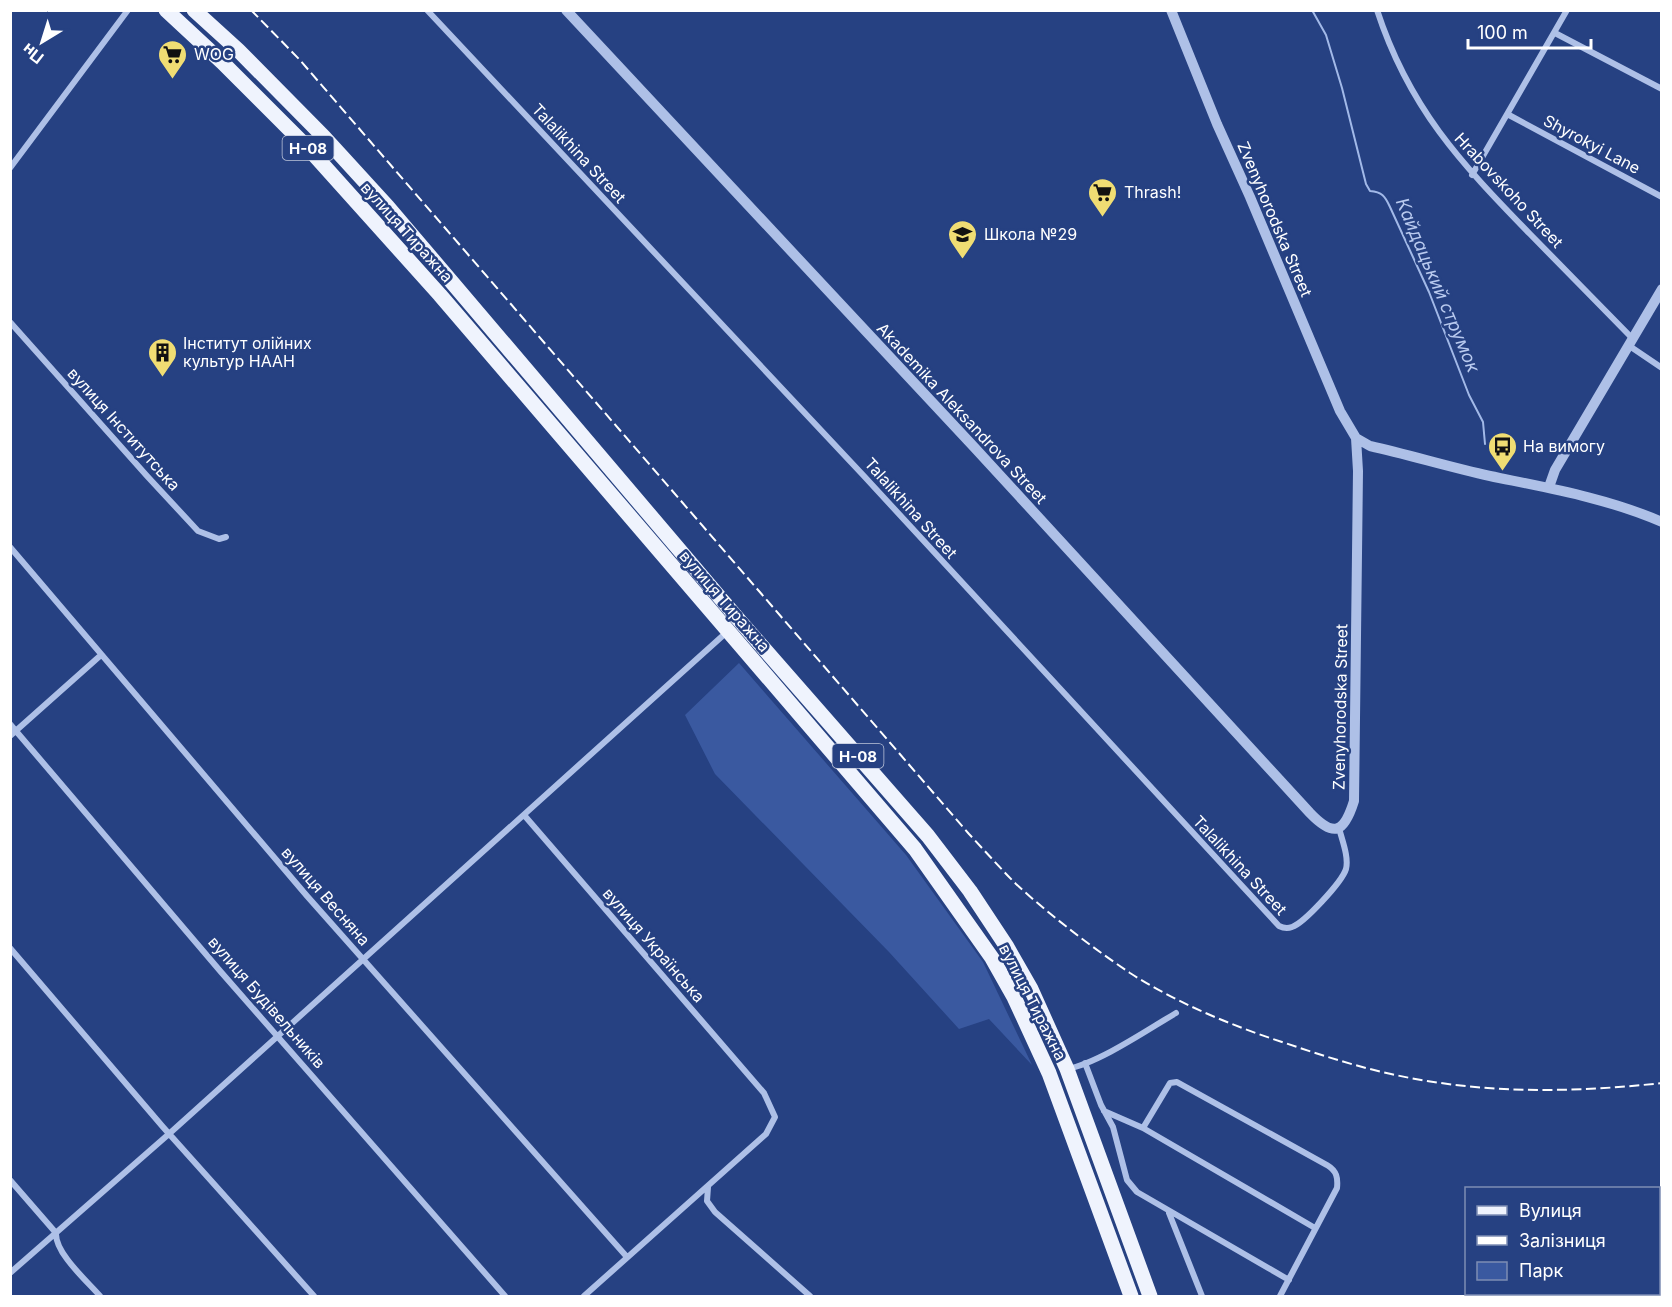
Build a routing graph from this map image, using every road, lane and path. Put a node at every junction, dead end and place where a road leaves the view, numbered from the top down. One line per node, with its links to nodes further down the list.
1 (128, 10): 12 (street)
2 (166, 10): 25 (main road, вулиця Тиражна / Н-08)
3 (194, 10): 24 (main road, вулиця Тиражна / Н-08)
4 (428, 10): 31 (street, Talalikhina Street)
5 (566, 10): 31 (street, Akademika Aleksandrova Street)
6 (1171, 10): 19 (street, Zvenyhorodska Street)
7 (1377, 10): 13 (street, Hrabovskoho Street)
8 (1567, 10): 9 (street)
9 (1555, 33): 10 (street); 11 (street)
10 (1662, 89)
11 (1509, 115): 13 (street); 14 (street, Shyrokyi Lane)
12 (10, 168)
13 (1472, 175): 17 (street, Hrabovskoho Street)
14 (1662, 197)
15 (1662, 289): 17 (street)
16 (10, 322): 22 (street, вулиця Інститутська)
17 (1630, 342): 18 (street, Hrabovskoho Street); 20 (street)
18 (1662, 368)
19 (1356, 438): 20 (street); 31 (street, Zvenyhorodska Street)
20 (1550, 487): 21 (street)
21 (1662, 522)
22 (226, 537)
23 (10, 547): 26 (street, вулиця Весняна)
24 (739, 620): 25 (street); 37 (main road, вулиця Тиражна / Н-08)
25 (727, 632): 30 (street); 38 (main road, вулиця Тиражна / Н-08)
26 (101, 655): 28 (street); 33 (street, вулиця Весняна)
27 (10, 724): 28 (street, вулиця Будівельників)
28 (17, 731): 29 (street); 35 (street, вулиця Будівельників)
29 (10, 736)
30 (524, 815): 33 (street); 43 (street, вулиця Українська)
31 (1339, 828)
32 (10, 948): 41 (street)
33 (364, 959): 35 (street); 47 (street, вулиця Весняна)
34 (1176, 1013): 36 (street)
35 (278, 1035): 41 (street); 52 (street, вулиця Будівельників)
36 (1085, 1064): 37 (street); 39 (street)
37 (1067, 1069): 38 (main road); 56 (main road, вулиця Тиражна / Н-08)
38 (1049, 1073): 55 (main road, вулиця Тиражна / Н-08)
39 (1104, 1111): 40 (street); 44 (street)
40 (1143, 1128): 45 (street); 45 (street)
41 (170, 1133): 46 (street); 51 (street)
42 (10, 1180): 46 (street)
43 (708, 1186): 47 (street); 54 (street)
44 (1169, 1212): 49 (street); 57 (street)
45 (1315, 1228): 49 (street)
46 (56, 1233): 48 (street); 50 (street)
47 (627, 1257): 53 (street)
48 (10, 1273)
49 (1289, 1280): 58 (street)
50 (100, 1296)
51 (314, 1296)
52 (505, 1296)
53 (584, 1296)
54 (810, 1296)
55 (1131, 1296)
56 (1150, 1296)
57 (1202, 1296)
58 (1281, 1296)

